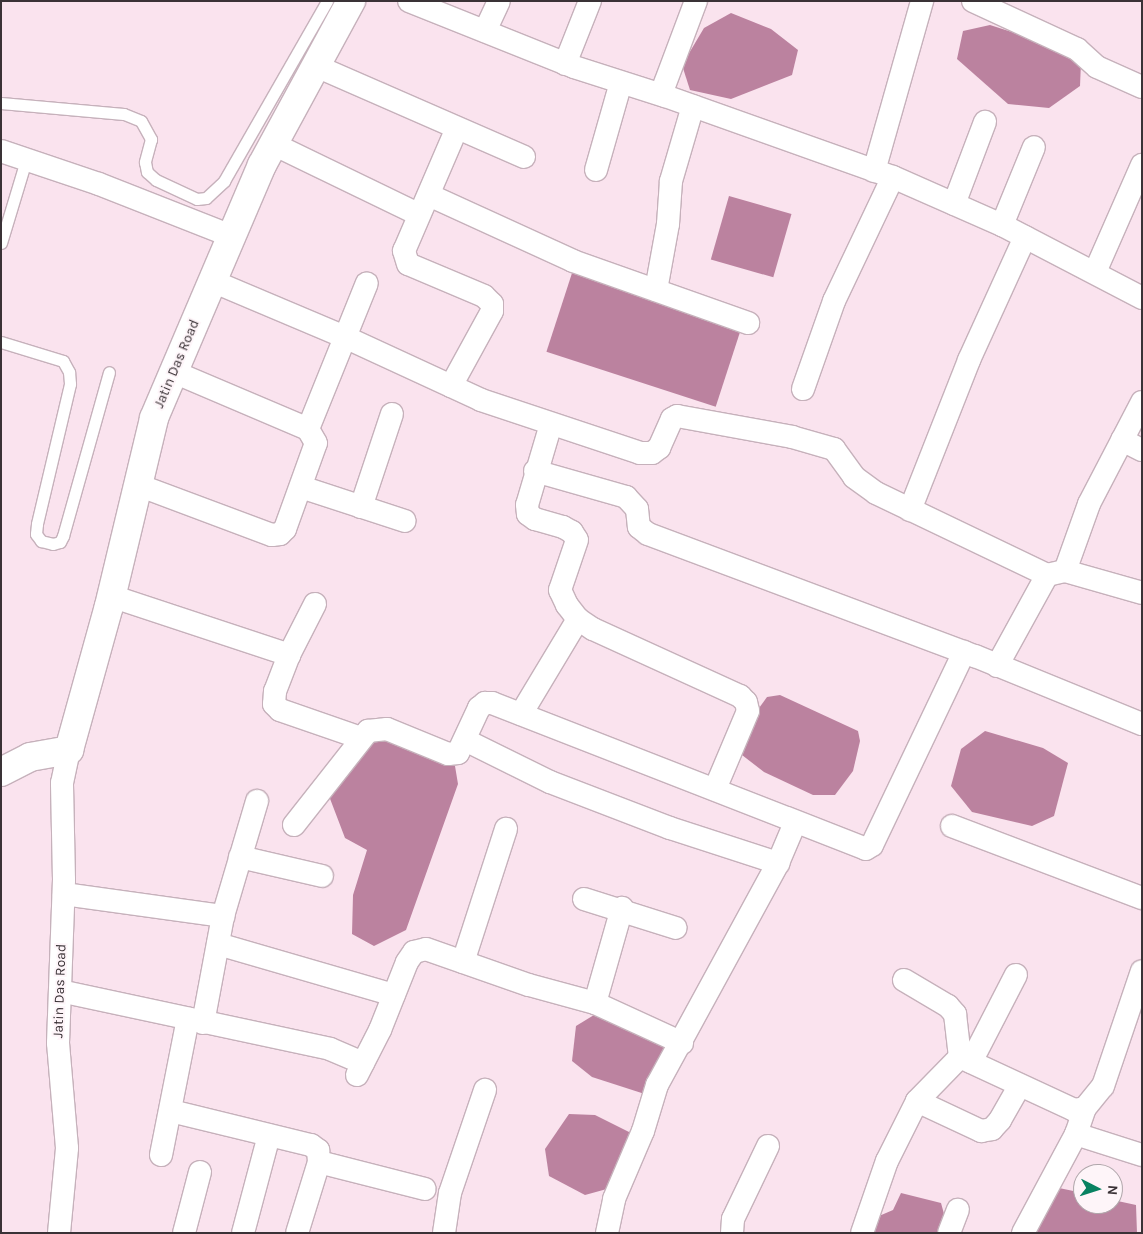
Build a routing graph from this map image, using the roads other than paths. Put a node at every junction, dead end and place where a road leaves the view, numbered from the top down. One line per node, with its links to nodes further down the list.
1 (327, 1): 15 (lane)
2 (351, 1): 11 (street, Jatin Das Road)
3 (409, 1): 9 (street)
4 (499, 1): 9 (street)
5 (590, 1): 10 (street)
6 (696, 1): 14 (street)
7 (922, 1): 26 (street)
8 (973, 1): 13 (street)
9 (485, 31): 10 (street)
10 (565, 64): 12 (street)
11 (316, 66): 18 (street); 19 (street, Jatin Das Road)
12 (621, 82): 14 (street); 25 (street)
13 (1142, 87)
14 (661, 94): 16 (street)
15 (1, 103)
16 (693, 106): 26 (street); 36 (street)
17 (985, 122): 28 (street)
18 (456, 130): 22 (street); 27 (street)
19 (273, 144): 27 (street); 30 (street, Jatin Das Road)
20 (1034, 147): 29 (street)
21 (1, 151): 23 (street)
22 (524, 157)
23 (26, 160): 30 (street); 32 (lane)
24 (1142, 164): 33 (street)
25 (596, 170)
26 (884, 174): 28 (street); 44 (street)
27 (424, 204): 36 (street); 43 (street)
28 (954, 204): 29 (street)
29 (1002, 225): 31 (street)
30 (231, 236): 34 (street, Jatin Das Road)
31 (1025, 236): 33 (street); 54 (street)
32 (1, 243)
33 (1095, 272): 37 (street)
34 (212, 281): 39 (street); 42 (street, Jatin Das Road)
35 (366, 284): 39 (street)
36 (656, 290): 38 (street)
37 (1142, 298)
38 (748, 324)
39 (347, 338): 43 (street); 48 (street)
40 (1, 342): 41 (lane)
41 (109, 372)
42 (174, 372): 48 (street); 51 (street, Jatin Das Road)
43 (451, 386): 47 (street)
44 (803, 389)
45 (1142, 402): 49 (street)
46 (392, 414): 53 (street)
47 (550, 424): 50 (street); 54 (street)
48 (308, 430): 52 (street)
49 (1132, 445): 56 (street)
50 (535, 471): 60 (street); 61 (street)
51 (138, 485): 52 (street); 58 (street, Jatin Das Road)
52 (301, 487): 53 (street)
53 (361, 507): 55 (street)
54 (910, 510): 56 (street)
55 (405, 522)
56 (1056, 573): 57 (street); 63 (street)
57 (1142, 593)
58 (112, 596): 62 (street); 68 (street, Jatin Das Road)
59 (315, 604): 62 (street)
60 (578, 618): 64 (street); 70 (street)
61 (964, 652): 63 (street); 72 (street)
62 (289, 655): 66 (street)
63 (997, 666): 65 (street)
64 (521, 714): 67 (street); 70 (street)
65 (1142, 724)
66 (361, 738): 67 (street); 73 (street)
67 (465, 740): 77 (street)
68 (69, 750): 69 (street); 79 (street, Jatin Das Road)
69 (1, 772)
70 (715, 790): 72 (street)
71 (257, 801): 76 (street)
72 (795, 823): 77 (street)
73 (294, 825)
74 (952, 826): 80 (street)
75 (506, 829): 86 (street)
76 (240, 857): 78 (street); 83 (street)
77 (778, 863): 94 (street)
78 (322, 876)
79 (64, 894): 83 (street); 90 (street, Jatin Das Road)
80 (1142, 898)
81 (584, 899): 82 (street)
82 (622, 908): 84 (street); 92 (street)
83 (223, 916): 85 (street)
84 (676, 928)
85 (218, 944): 91 (street); 93 (street)
86 (463, 962): 91 (street); 92 (street)
87 (1016, 975): 95 (street)
88 (1141, 977): 99 (street)
89 (904, 980): 95 (street)
90 (60, 991): 93 (street); 110 (street, Jatin Das Road)
91 (394, 994): 93 (street)
92 (595, 1003): 94 (street)
93 (195, 1021): 100 (street)
94 (682, 1043): 115 (street)
95 (965, 1059): 96 (street); 98 (street)
96 (1020, 1085): 98 (street); 99 (street)
97 (485, 1090): 114 (street)
98 (917, 1101): 117 (street)
99 (1085, 1108): 101 (street)
100 (172, 1111): 102 (street); 104 (street)
101 (1076, 1134): 105 (street); 119 (street)
102 (269, 1135): 106 (street); 112 (street)
103 (768, 1146): 116 (street)
104 (161, 1155)
105 (1142, 1155)
106 (319, 1162): 108 (street); 113 (street)
107 (200, 1172): 111 (street)
108 (425, 1190)
109 (958, 1210): 118 (street)
110 (59, 1233)
111 (184, 1233)
112 (243, 1233)
113 (298, 1233)
114 (444, 1233)
115 (608, 1233)
116 (732, 1233)
117 (862, 1233)
118 (949, 1233)
119 (1023, 1233)

